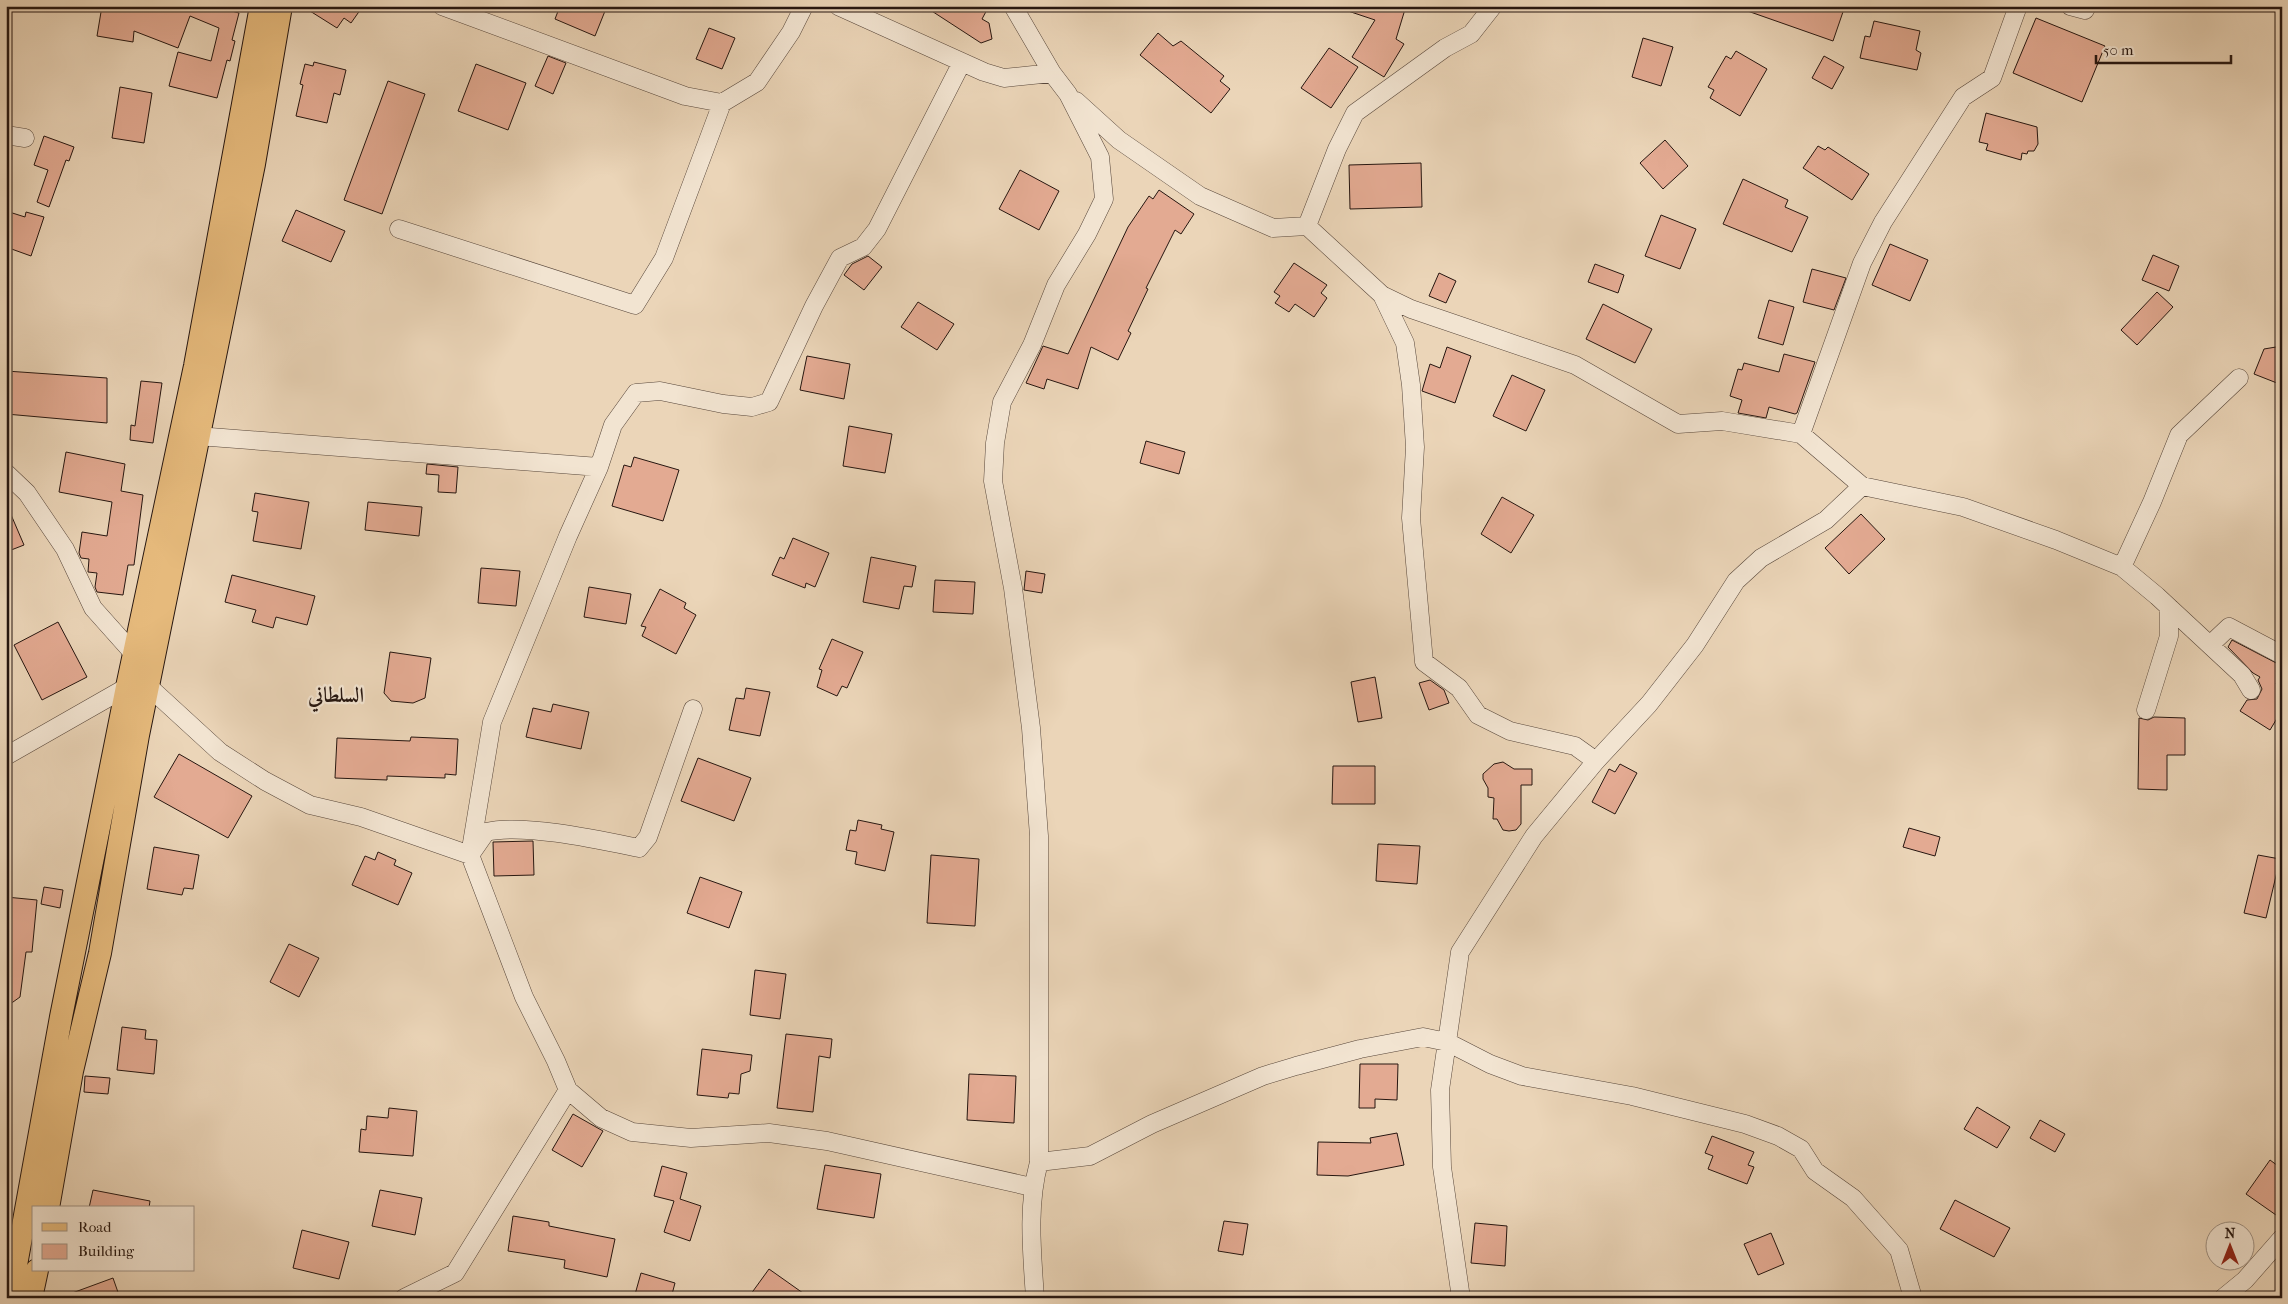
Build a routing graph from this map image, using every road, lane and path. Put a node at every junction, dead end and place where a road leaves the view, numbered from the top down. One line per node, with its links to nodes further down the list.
1 (261, 6): 29 (main road)
2 (281, 6): 22 (main road)
3 (442, 6): 14 (street)
4 (804, 6): 14 (street)
5 (838, 6): 11 (street)
6 (1013, 6): 12 (street)
7 (1493, 6): 17 (street)
8 (2018, 6): 21 (street)
9 (2070, 6): 10 (street)
10 (2087, 6)
11 (962, 62): 12 (street); 23 (street)
12 (1052, 73): 13 (street)
13 (1068, 94): 17 (street); 40 (street)
14 (722, 103): 18 (street)
15 (6, 135): 16 (street)
16 (25, 138)
17 (1307, 226): 19 (street)
18 (399, 228)
19 (1382, 295): 21 (street); 36 (street)
20 (2239, 378): 26 (street)
21 (1801, 434): 25 (street)
22 (197, 436): 23 (street); 31 (main road)
23 (599, 467): 37 (street)
24 (6, 473): 29 (street)
25 (1862, 486): 26 (street); 36 (street)
26 (2122, 567): 27 (street)
27 (2168, 607): 28 (street); 34 (street)
28 (2210, 644): 30 (street); 32 (street)
29 (134, 654): 31 (main road)
30 (2282, 655)
31 (137, 687): 35 (street); 37 (street); 42 (main road); 45 (main road)
32 (2251, 690)
33 (692, 709): 37 (street)
34 (2146, 710)
35 (6, 756)
36 (1596, 761): 38 (street)
37 (470, 855): 39 (street)
38 (1447, 1042): 40 (street); 49 (street); 50 (street)
39 (568, 1090): 41 (street); 47 (street)
40 (1039, 1162): 41 (street)
41 (1032, 1187): 48 (street)
42 (48, 1206)
43 (2282, 1238): 51 (street)
44 (37, 1272): 46 (main road)
45 (10, 1298)
46 (31, 1298)
47 (404, 1298)
48 (1035, 1298)
49 (1461, 1298)
50 (1913, 1298)
51 (2222, 1298)

